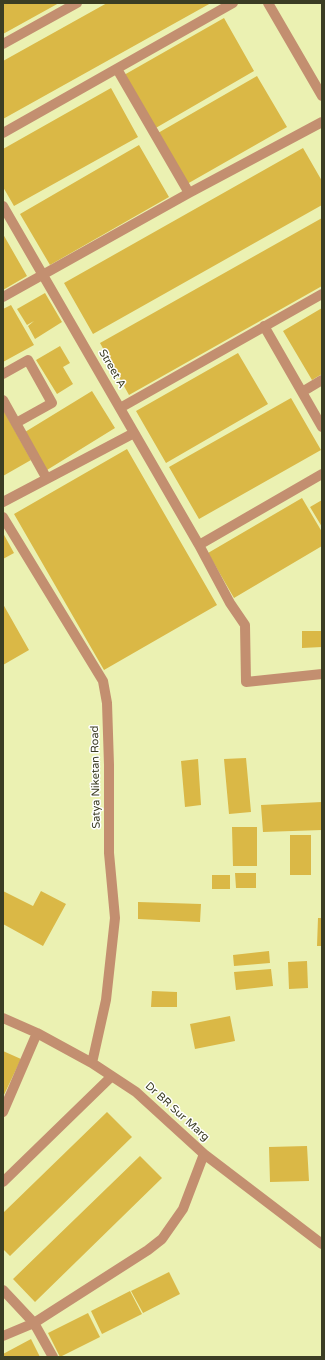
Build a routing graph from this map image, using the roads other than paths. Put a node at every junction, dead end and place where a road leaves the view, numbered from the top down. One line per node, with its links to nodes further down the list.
1 (77, 3): 4 (street)
2 (233, 3): 5 (street)
3 (268, 3): 6 (street)
4 (3, 44)
5 (117, 69): 8 (street); 9 (street)
6 (322, 96)
7 (322, 122): 9 (street)
8 (3, 134)
9 (189, 193): 11 (street)
10 (3, 206): 11 (street, Street A)
11 (42, 275): 13 (street); 19 (street, Street A)
12 (322, 294): 14 (street)
13 (3, 297)
14 (264, 326): 17 (street); 19 (street)
15 (3, 374): 20 (street)
16 (322, 380): 17 (street)
17 (302, 392): 21 (street)
18 (3, 400): 20 (street)
19 (120, 408): 22 (street, Street A)
20 (16, 423): 24 (street)
21 (322, 427)
22 (134, 433): 24 (street); 27 (street, Street A)
23 (322, 474): 27 (street)
24 (47, 479): 25 (street)
25 (3, 502)
26 (3, 517): 31 (street, Satya Niketan Road)
27 (199, 545): 28 (street, Street A)
28 (322, 674)
29 (3, 1018): 30 (street, Dr BR Sur Marg)
30 (37, 1033): 31 (street, Dr BR Sur Marg); 33 (street)
31 (92, 1063): 32 (street, Dr BR Sur Marg)
32 (112, 1076): 34 (street, Dr BR Sur Marg); 35 (street)
33 (3, 1112)
34 (204, 1154): 36 (street, Dr BR Sur Marg); 38 (street)
35 (3, 1182)
36 (322, 1244)
37 (3, 1290): 38 (street)
38 (34, 1322): 39 (street); 40 (street)
39 (3, 1336)
40 (53, 1357)

